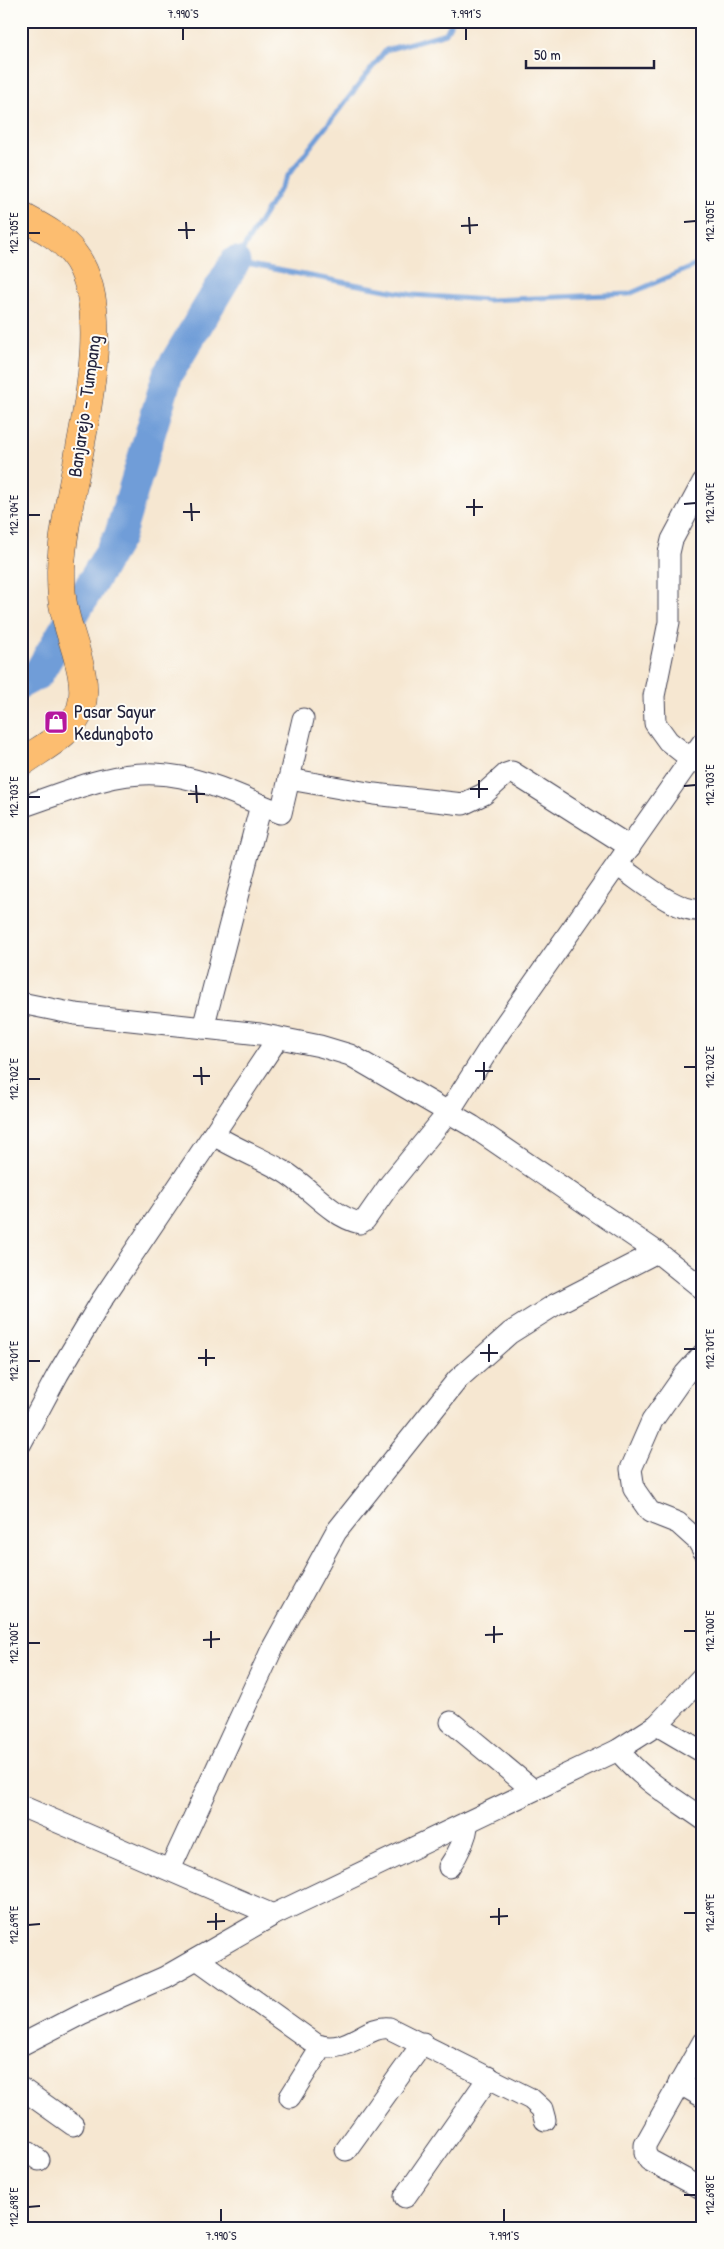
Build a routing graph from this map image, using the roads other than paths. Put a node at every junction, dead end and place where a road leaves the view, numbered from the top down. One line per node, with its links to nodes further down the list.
1 (21, 216): 6 (main road, Banjarejo - Tumpang)
2 (703, 482): 3 (street)
3 (697, 506): 5 (street)
4 (303, 719): 7 (street)
5 (699, 755): 10 (street)
6 (21, 763)
7 (289, 779): 8 (street); 10 (street)
8 (261, 805): 9 (street); 14 (street)
9 (21, 807)
10 (630, 847): 11 (street)
11 (618, 866): 12 (street); 16 (street)
12 (703, 910)
13 (21, 1003): 14 (street)
14 (203, 1028): 15 (street)
15 (270, 1036): 16 (street); 17 (street)
16 (448, 1113): 17 (street); 18 (street)
17 (214, 1135): 21 (street)
18 (657, 1252): 19 (street); 33 (street)
19 (703, 1289)
20 (703, 1354): 22 (street)
21 (21, 1443)
22 (703, 1550)
23 (703, 1676): 25 (street)
24 (451, 1722): 28 (street)
25 (657, 1725): 26 (street); 27 (street)
26 (618, 1750): 28 (street); 30 (street)
27 (703, 1752)
28 (533, 1790): 31 (street)
29 (21, 1806): 33 (street)
30 (703, 1818)
31 (468, 1822): 32 (street); 34 (street)
32 (449, 1867)
33 (170, 1869): 34 (street)
34 (273, 1915): 35 (street)
35 (197, 1959): 38 (street); 39 (street)
36 (703, 2042): 41 (street)
37 (423, 2043): 39 (street); 40 (street); 48 (street)
38 (21, 2045)
39 (322, 2046): 43 (street)
40 (489, 2077): 45 (street); 51 (street)
41 (679, 2083): 44 (street); 50 (street)
42 (21, 2088): 46 (street)
43 (290, 2097)
44 (703, 2097)
45 (545, 2120)
46 (73, 2125)
47 (21, 2147): 49 (street)
48 (346, 2150)
49 (39, 2160)
50 (703, 2189)
51 (405, 2197)

